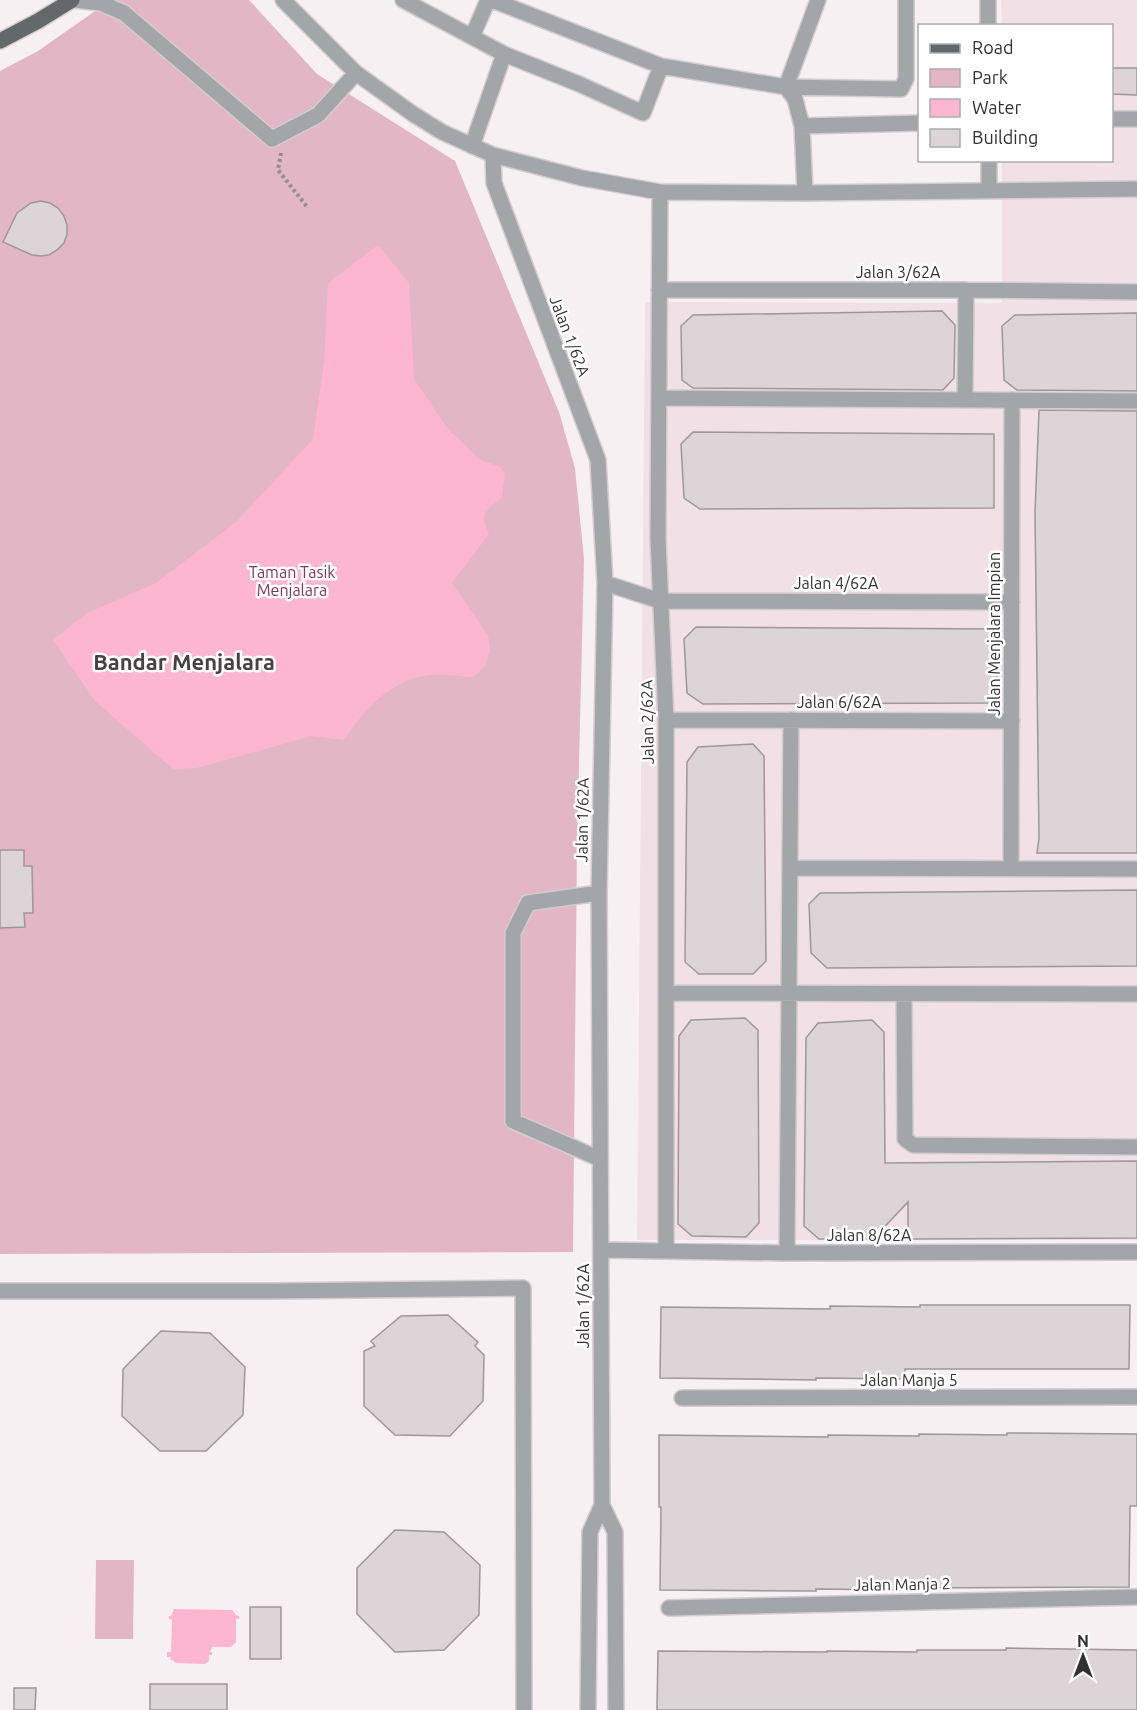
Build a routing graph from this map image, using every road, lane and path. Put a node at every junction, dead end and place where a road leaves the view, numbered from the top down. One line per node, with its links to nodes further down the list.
1 (74, 0): 10 (main road); 19 (street)
2 (283, 0): 13 (street)
3 (403, 0): 9 (street)
4 (490, 0): 9 (street); 12 (street)
5 (818, 0): 14 (street)
6 (906, 0): 14 (street)
7 (988, 0): 8 (street)
8 (988, 24)
9 (472, 37): 11 (street)
10 (0, 41)
11 (504, 54): 12 (street); 20 (street)
12 (661, 66): 14 (street)
13 (356, 73): 19 (street); 20 (street)
14 (786, 87): 18 (street)
15 (1113, 119): 16 (street)
16 (1137, 119)
17 (918, 123): 18 (street)
18 (802, 126): 26 (street)
19 (272, 139): 27 (path)
20 (472, 146): 21 (street)
21 (493, 155): 25 (street); 35 (street, Jalan 1/62A)
22 (989, 162): 24 (street)
23 (1137, 189): 24 (street)
24 (989, 191): 26 (street)
25 (660, 192): 26 (street); 28 (street, Jalan 2/62A)
26 (805, 193)
27 (308, 208)
28 (660, 290): 29 (street, Jalan 3/62A); 31 (street, Jalan 2/62A)
29 (966, 290): 30 (street, Jalan 3/62A); 32 (street)
30 (1137, 292)
31 (659, 398): 32 (street); 36 (street, Jalan 2/62A)
32 (965, 400): 33 (street)
33 (1012, 400): 34 (street); 37 (street, Jalan Menjalara Impian)
34 (1137, 401)
35 (605, 583): 36 (street, Jalan 4/62A); 44 (street, Jalan 1/62A)
36 (660, 601): 37 (street, Jalan 4/62A); 38 (street, Jalan 2/62A)
37 (1012, 602): 40 (street, Jalan Menjalara Impian)
38 (666, 720): 39 (street, Jalan 6/62A); 45 (street, Jalan 2/62A)
39 (791, 720): 40 (street, Jalan 6/62A); 41 (street)
40 (1012, 721): 42 (street, Jalan Menjalara Impian)
41 (790, 868): 42 (street); 46 (street)
42 (1011, 868): 43 (street)
43 (1137, 868)
44 (599, 893): 50 (street, Jalan 1/62A); 50 (street)
45 (666, 993): 46 (street); 52 (street, Jalan 2/62A)
46 (789, 994): 47 (street); 54 (street)
47 (904, 994): 48 (street); 49 (street)
48 (1137, 994)
49 (1137, 1147)
50 (600, 1159): 51 (street, Jalan 1/62A)
51 (601, 1250): 52 (street, Jalan 8/62A); 58 (street, Jalan 1/62A)
52 (666, 1251): 54 (street, Jalan 8/62A)
53 (1137, 1252): 54 (street, Jalan 8/62A)
54 (787, 1253)
55 (0, 1291): 61 (street)
56 (1137, 1397): 57 (street, Jalan Manja 5)
57 (682, 1398)
58 (602, 1504): 62 (street, Jalan 1/62A); 63 (street, Jalan 1/62A)
59 (1137, 1597): 60 (street, Jalan Manja 2)
60 (669, 1608)
61 (524, 1710)
62 (588, 1710)
63 (616, 1710)

